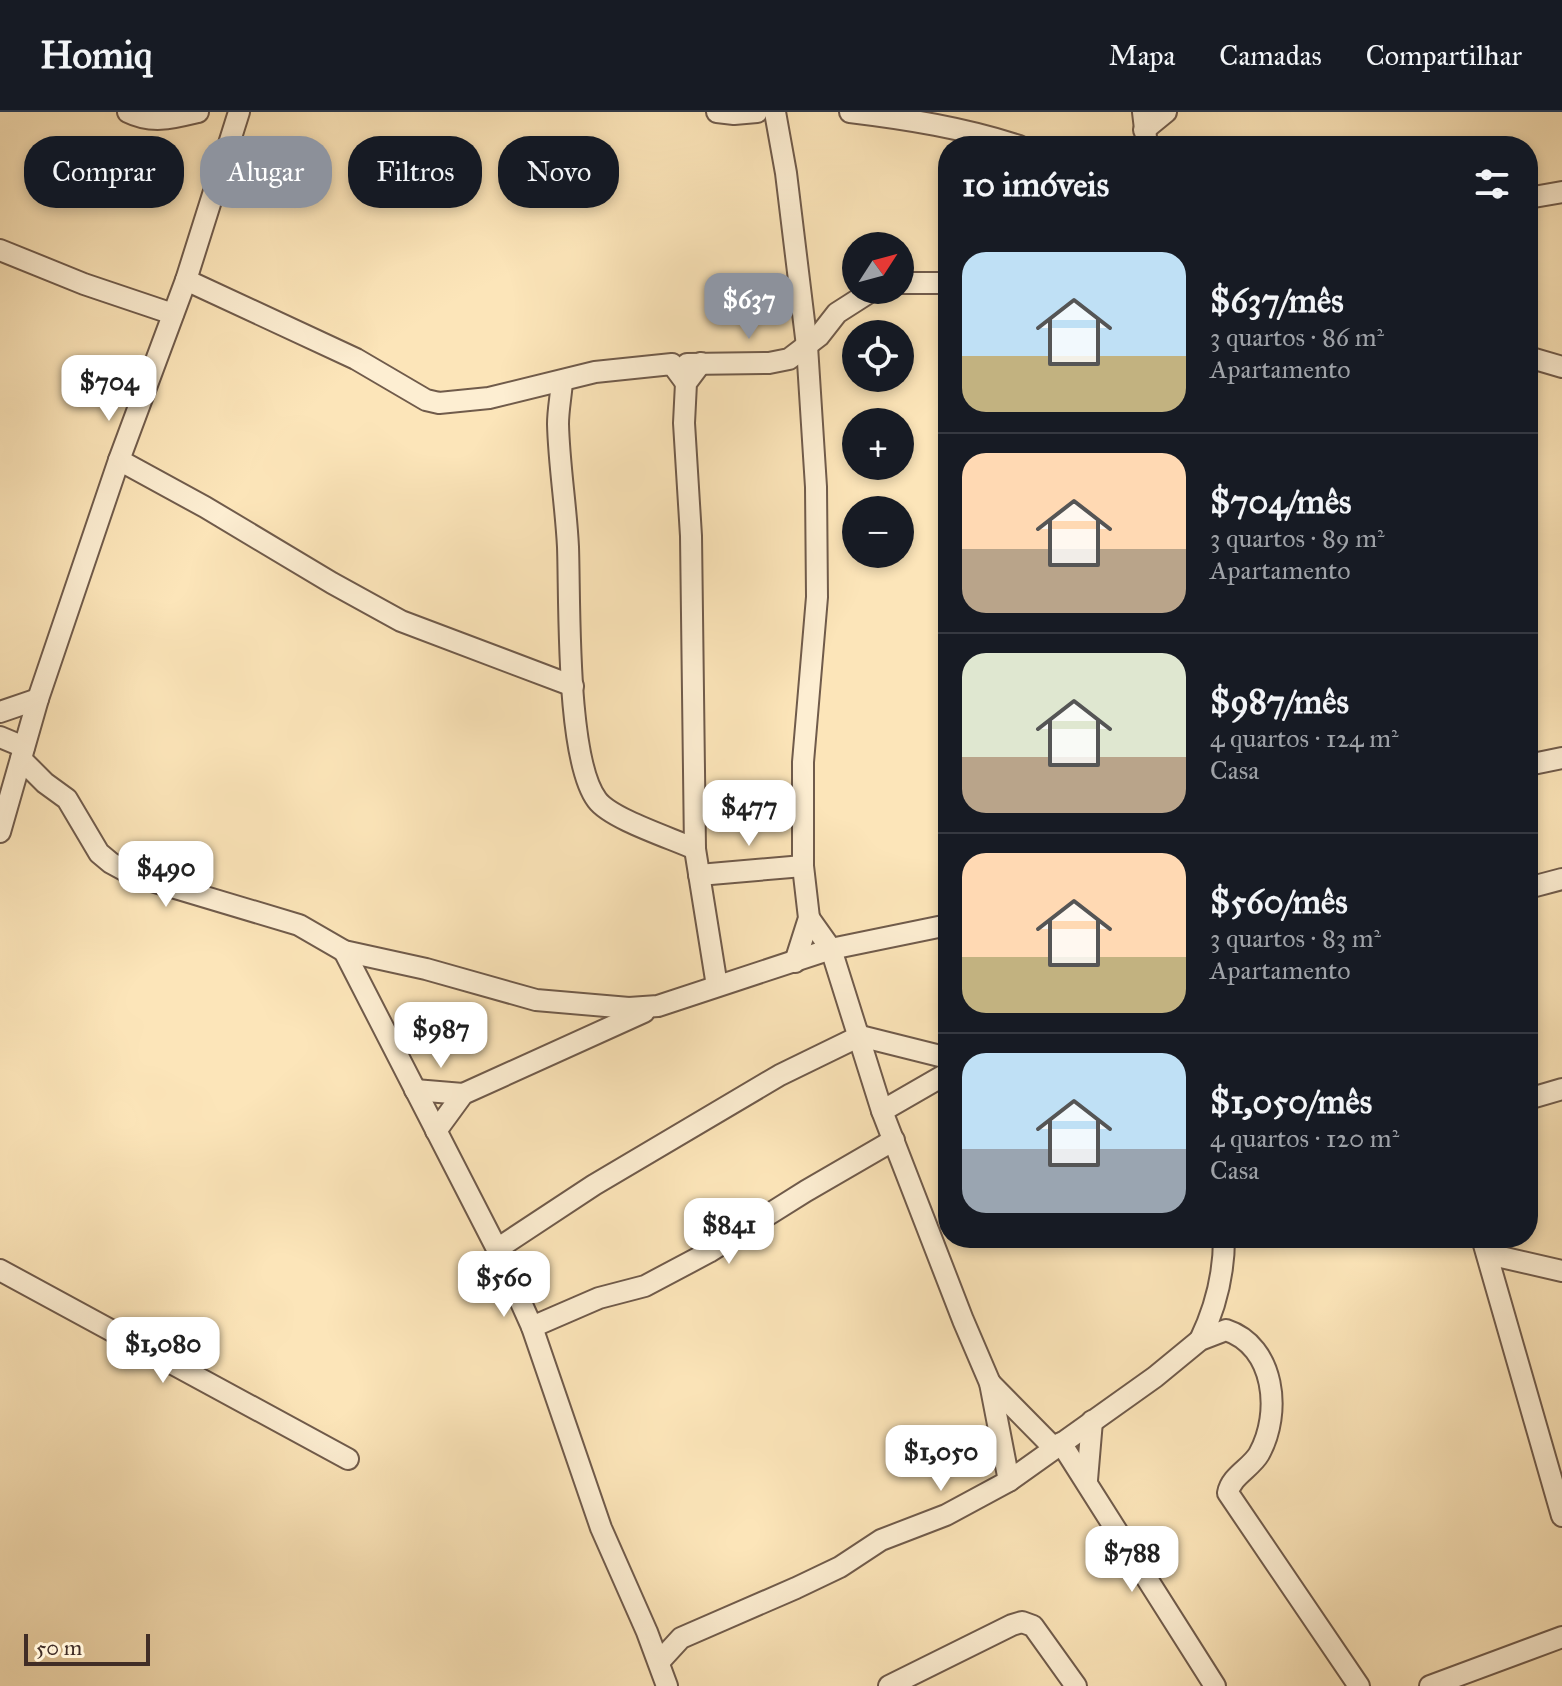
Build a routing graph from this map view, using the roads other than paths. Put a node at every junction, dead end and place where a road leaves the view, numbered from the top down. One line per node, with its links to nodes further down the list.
1 (128, 112): 2 (street)
2 (198, 112)
3 (239, 112): 14 (street)
4 (717, 112): 5 (street)
5 (757, 112)
6 (775, 112): 18 (street)
7 (850, 112): 10 (street)
8 (1166, 112): 9 (street)
9 (1145, 129)
10 (988, 136)
11 (1562, 192): 12 (street)
12 (1538, 196)
13 (0, 250): 20 (street)
14 (186, 280): 20 (street); 26 (street)
15 (914, 283): 16 (street)
16 (938, 283)
17 (851, 304): 19 (street)
18 (802, 310): 19 (street); 21 (street)
19 (837, 313): 21 (street)
20 (173, 314): 28 (street)
21 (807, 346): 23 (street); 40 (street)
22 (1538, 360): 25 (street)
23 (701, 363): 24 (street); 27 (street)
24 (672, 364): 26 (street); 27 (street)
25 (1562, 367)
26 (562, 381): 29 (street)
27 (686, 383): 39 (street)
28 (119, 460): 29 (street); 30 (street)
29 (573, 686): 39 (street)
30 (38, 699): 31 (street); 33 (street)
31 (0, 712)
32 (0, 737): 33 (street)
33 (22, 753): 36 (street); 37 (street)
34 (1562, 758): 35 (street)
35 (1538, 763)
36 (45, 783): 37 (street); 47 (street)
37 (10, 799): 38 (street)
38 (0, 832)
39 (695, 849): 41 (street)
40 (803, 866): 41 (street); 44 (street)
41 (699, 875): 49 (street)
42 (1562, 879): 43 (street)
43 (1538, 885)
44 (809, 918): 46 (street); 48 (street)
45 (938, 927): 46 (street)
46 (831, 949): 48 (street); 51 (street)
47 (344, 951): 50 (street); 54 (street)
48 (795, 962): 49 (street)
49 (717, 986): 50 (street)
50 (658, 1006): 56 (street)
51 (860, 1036): 52 (street); 58 (street); 64 (street)
52 (938, 1056)
53 (938, 1079): 58 (street)
54 (415, 1090): 56 (street); 59 (street)
55 (1561, 1091): 57 (street)
56 (463, 1094): 59 (street)
57 (1538, 1097)
58 (882, 1111): 60 (street)
59 (436, 1131): 64 (street)
60 (894, 1140): 67 (street); 69 (street)
61 (1223, 1248): 68 (street)
62 (1486, 1248): 75 (street)
63 (1491, 1248): 66 (street)
64 (497, 1249): 67 (street)
65 (0, 1270): 72 (street)
66 (1562, 1271)
67 (532, 1327): 76 (street)
68 (1200, 1340): 70 (street); 84 (street)
69 (990, 1383): 71 (street); 74 (street)
70 (1092, 1421): 71 (street); 73 (street)
71 (1057, 1446): 73 (street); 74 (street)
72 (348, 1459)
73 (1087, 1480): 83 (street)
74 (1009, 1481): 78 (street)
75 (1562, 1516)
76 (647, 1632): 78 (street); 79 (street)
77 (1562, 1637): 85 (street)
78 (681, 1638): 79 (street)
79 (659, 1662): 80 (street)
80 (667, 1686)
81 (889, 1686): 82 (street)
82 (1076, 1686)
83 (1215, 1686)
84 (1359, 1686)
85 (1430, 1686)

